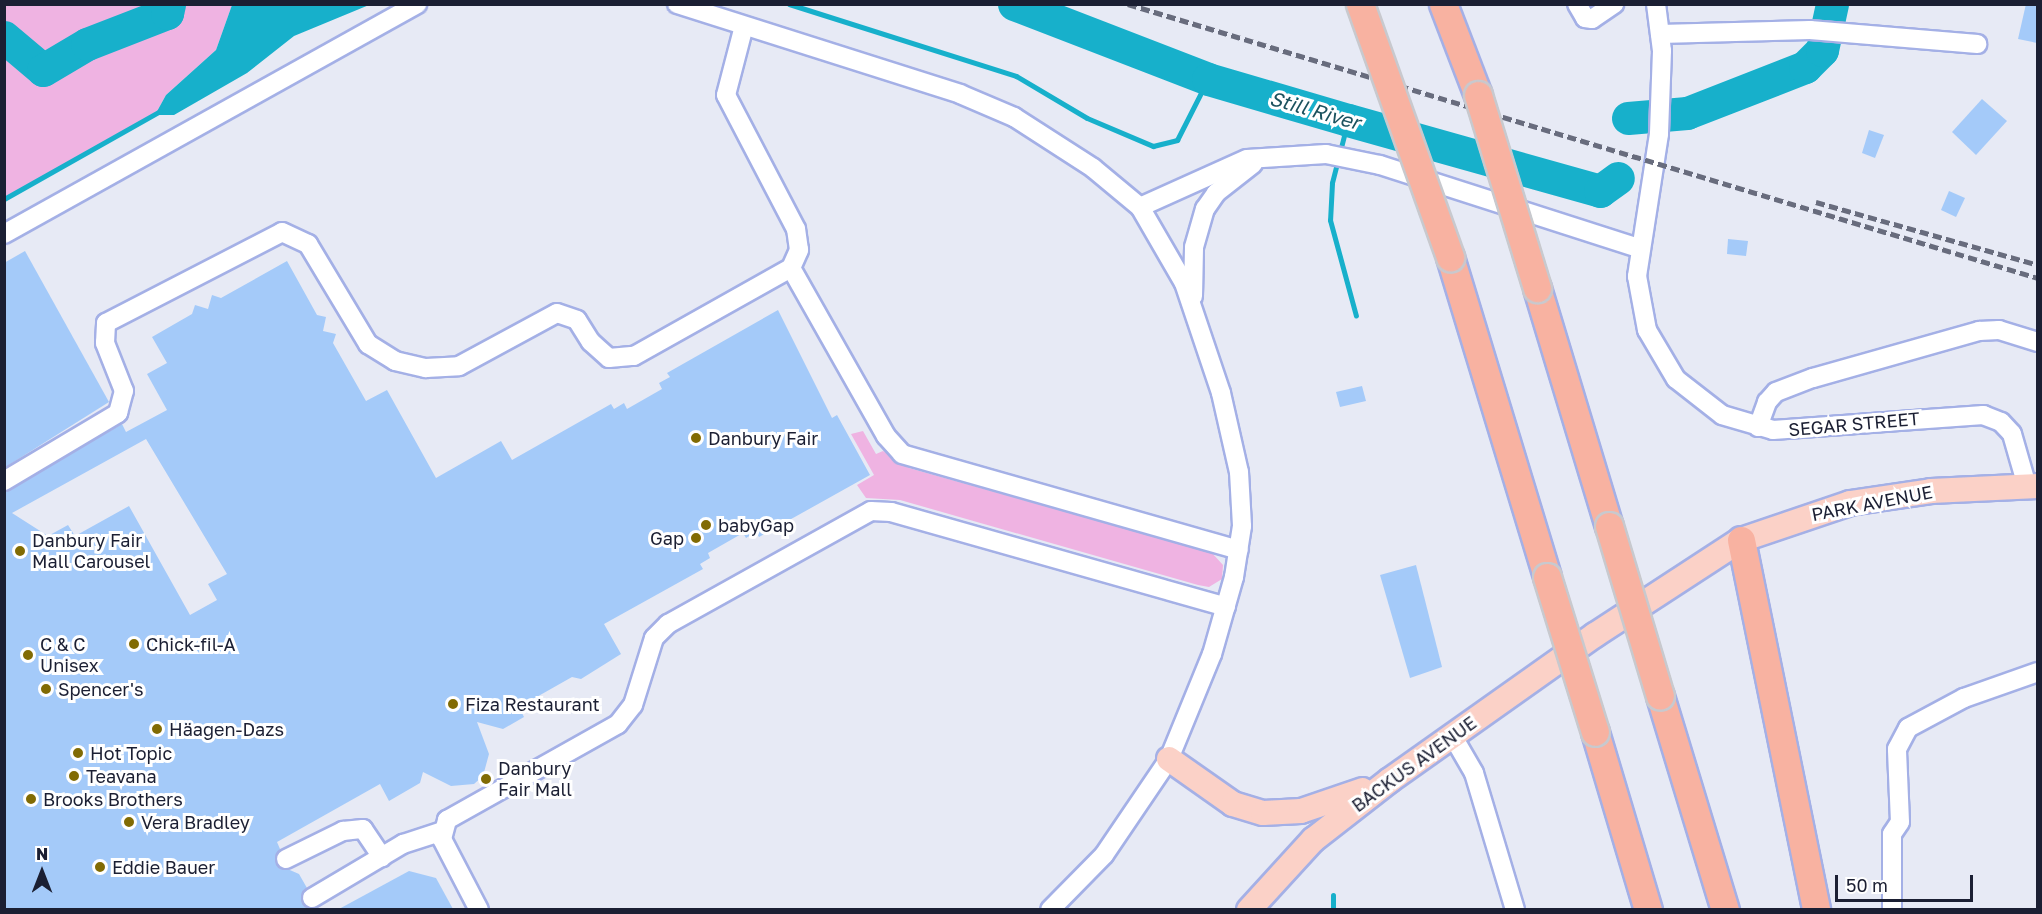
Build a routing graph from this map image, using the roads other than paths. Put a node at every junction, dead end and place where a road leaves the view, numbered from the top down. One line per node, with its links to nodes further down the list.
1 (417, 4): 16 (street)
2 (677, 4): 10 (street)
3 (1360, 4): 18 (highway, bridge)
4 (1375, 4): 18 (highway, bridge)
5 (1443, 4): 13 (highway)
6 (1451, 4): 13 (highway)
7 (1577, 4): 8 (street)
8 (1614, 4)
9 (1656, 4): 11 (street, SEGAR STREET)
10 (744, 26): 15 (street); 19 (street)
11 (1660, 34): 12 (street); 17 (street, SEGAR STREET)
12 (1977, 44)
13 (1478, 95): 30 (highway, bridge)
14 (1272, 155): 15 (street); 17 (street); 20 (street)
15 (1140, 207): 20 (street)
16 (4, 234)
17 (1638, 248): 22 (street, SEGAR STREET)
18 (1450, 257): 31 (highway, bridge)
19 (791, 268): 23 (street); 26 (street)
20 (1195, 312): 26 (street)
21 (2037, 342): 22 (street)
22 (1758, 428): 24 (street, SEGAR STREET)
23 (4, 481)
24 (2032, 486): 25 (main road, PARK AVENUE)
25 (1742, 540): 28 (main road, PARK AVENUE); 47 (highway)
26 (1239, 550): 27 (street)
27 (1226, 607): 33 (street); 35 (street)
28 (1595, 635): 32 (main road, BACKUS AVENUE)
29 (2037, 672): 48 (street)
30 (1660, 696): 45 (highway); 46 (highway)
31 (1595, 732): 43 (highway); 44 (highway)
32 (1452, 735): 34 (main road, BACKUS AVENUE); 42 (street)
33 (1169, 759): 34 (main road); 40 (street)
34 (1390, 780): 41 (main road, BACKUS AVENUE)
35 (441, 832): 36 (street); 39 (street)
36 (381, 857): 37 (street); 38 (street)
37 (286, 859)
38 (312, 898)
39 (479, 909)
40 (1050, 909)
41 (1249, 909)
42 (1515, 909)
43 (1630, 909)
44 (1648, 909)
45 (1712, 909)
46 (1725, 909)
47 (1816, 909)
48 (1892, 909)

